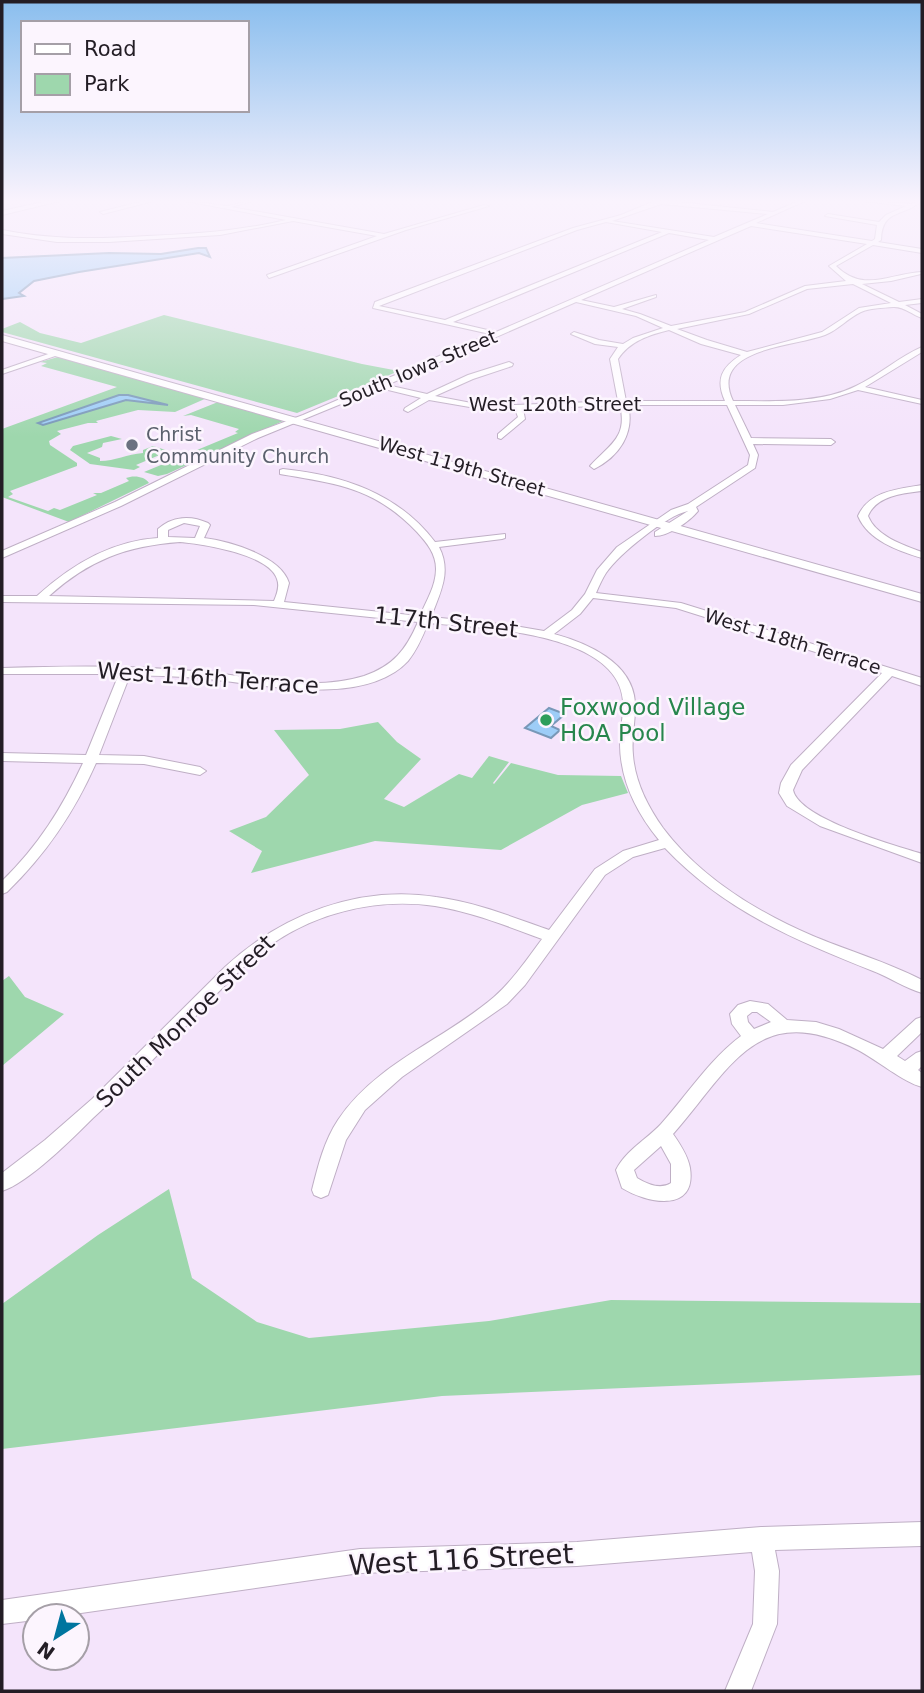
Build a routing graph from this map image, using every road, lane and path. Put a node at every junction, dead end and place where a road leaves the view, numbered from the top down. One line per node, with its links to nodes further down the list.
1 (441, 279): 13 (street)
2 (552, 279): 13 (street)
3 (623, 279): 8 (street, South Iowa Street)
4 (848, 279): 6 (street)
5 (885, 279): 6 (street)
6 (852, 281): 10 (street); 14 (street)
7 (654, 296): 11 (street)
8 (575, 300): 11 (street); 15 (street, South Iowa Street)
9 (922, 301): 10 (street)
10 (896, 303): 12 (street); 21 (street)
11 (616, 309): 14 (street)
12 (922, 316)
13 (446, 322): 15 (street)
14 (673, 329): 18 (street); 21 (street)
15 (498, 334): 24 (street, South Iowa Street)
16 (574, 334): 18 (street)
17 (2, 338): 20 (main road, West 119th Street)
18 (623, 346): 28 (street)
19 (922, 349): 25 (street)
20 (60, 353): 23 (street); 32 (main road, West 119th Street)
21 (745, 354): 29 (street)
22 (509, 364): 26 (street)
23 (2, 372)
24 (379, 385): 26 (street, West 120th Street); 32 (street, South Iowa Street)
25 (858, 388): 27 (street); 29 (street, West 120th Street)
26 (429, 398): 30 (street, West 120th Street); 31 (street)
27 (922, 401)
28 (623, 404): 29 (street, West 120th Street); 30 (street, West 120th Street); 36 (street)
29 (732, 404): 34 (street)
30 (518, 407): 33 (street)
31 (408, 410)
32 (299, 420): 39 (main road, West 119th Street); 44 (street, South Iowa Street)
33 (500, 436)
34 (749, 440): 35 (street); 39 (street)
35 (831, 442)
36 (594, 466)
37 (283, 471): 43 (street)
38 (920, 490): 45 (street)
39 (665, 524): 46 (street); 47 (main road, West 119th Street)
40 (502, 536): 43 (street)
41 (163, 539): 42 (street); 42 (street); 49 (street)
42 (199, 539): 50 (street)
43 (432, 545): 51 (street)
44 (2, 555)
45 (922, 555)
46 (591, 592): 52 (street); 55 (street, West 118th Terrace)
47 (922, 598)
48 (2, 599): 49 (street, 117th Street)
49 (39, 600): 50 (street, 117th Street)
50 (278, 604): 51 (street, 117th Street)
51 (424, 619): 52 (street, 117th Street); 54 (street, West 116th Terrace)
52 (552, 636): 60 (street, 117th Street)
53 (2, 671): 54 (street, West 116th Terrace)
54 (126, 671): 58 (street)
55 (890, 671): 56 (street, West 118th Terrace); 61 (street)
56 (922, 682)
57 (2, 757): 58 (street)
58 (91, 758): 59 (street); 62 (street)
59 (200, 771)
60 (667, 842): 63 (street); 64 (street, 117th Street)
61 (922, 859)
62 (2, 889)
63 (551, 936): 73 (street, South Monroe Street); 74 (street)
64 (922, 987)
65 (922, 1023): 69 (street)
66 (783, 1026): 67 (street); 67 (street); 69 (street)
67 (756, 1035): 72 (street)
68 (922, 1056): 70 (street)
69 (885, 1057): 70 (street)
70 (906, 1070): 71 (street)
71 (922, 1081)
72 (663, 1133)
73 (2, 1183)
74 (321, 1190)
75 (922, 1534): 76 (street, West 116 Street)
76 (761, 1539): 77 (street, West 116 Street); 78 (street)
77 (2, 1612)
78 (738, 1691)

